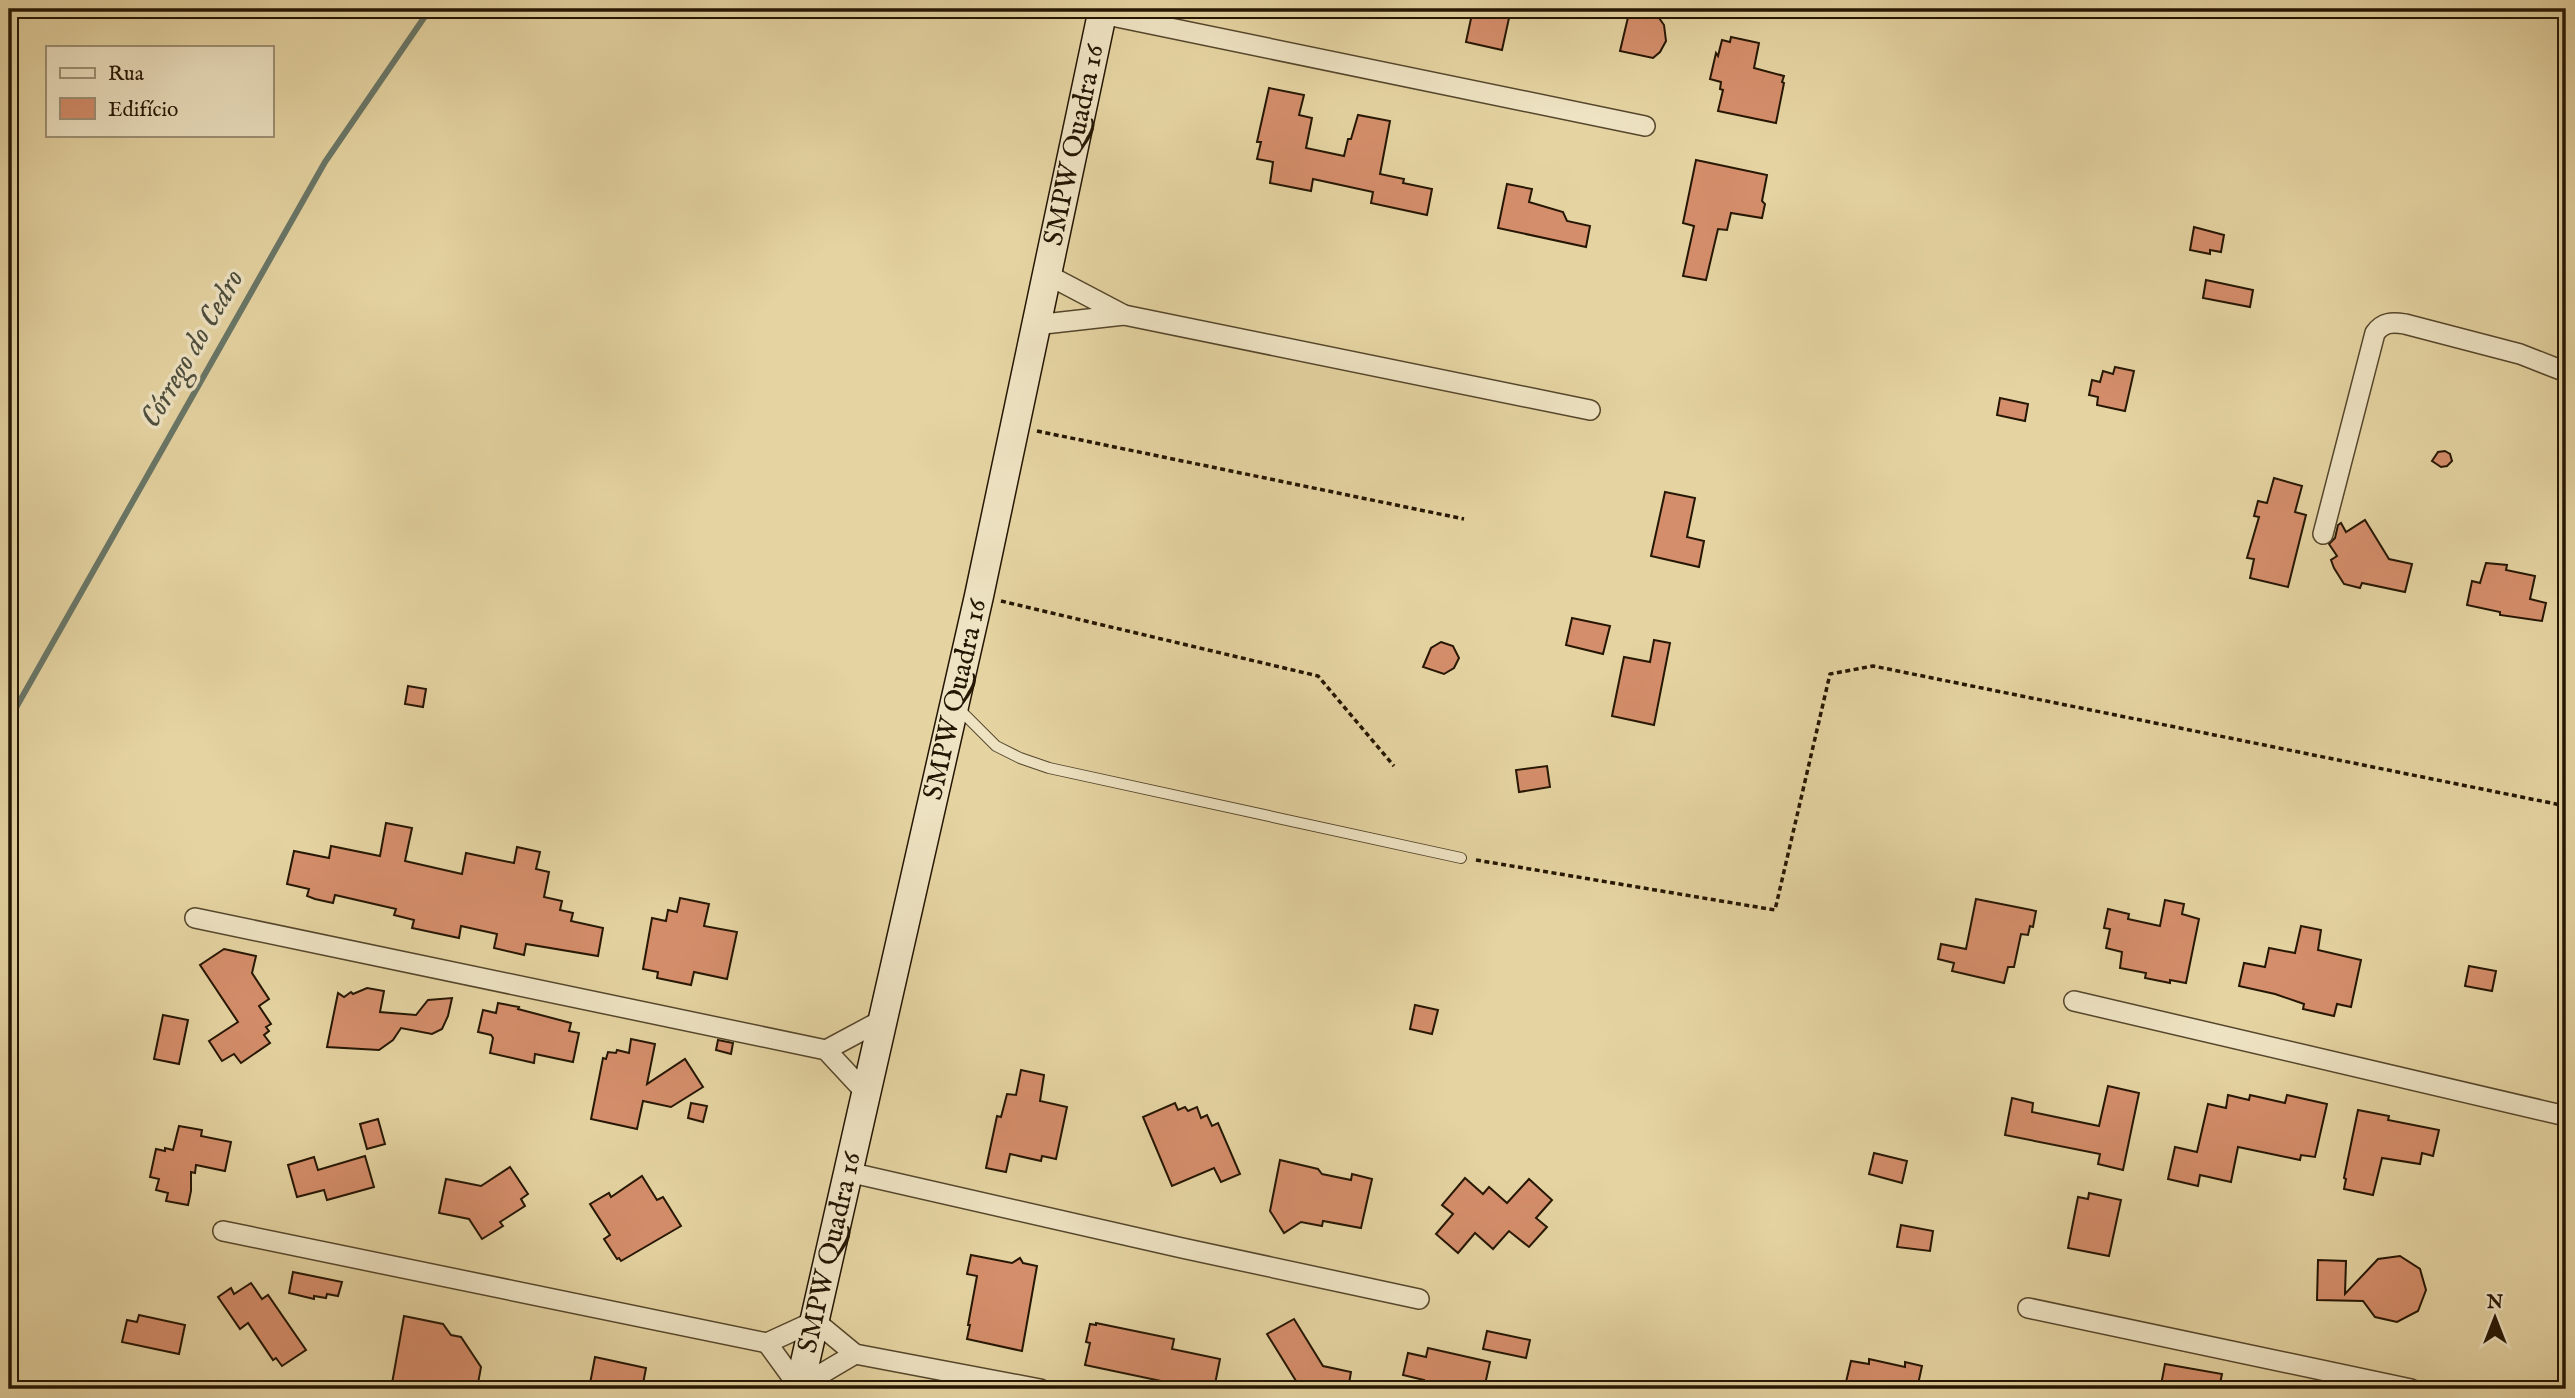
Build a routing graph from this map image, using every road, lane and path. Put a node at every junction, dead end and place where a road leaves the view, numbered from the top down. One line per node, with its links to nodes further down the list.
1 (1103, 11): 2 (street); 3 (street, SMPW Quadra 16)
2 (1645, 126)
3 (1046, 274): 4 (street); 5 (street, SMPW Quadra 16)
4 (1124, 315): 5 (street); 7 (street)
5 (1035, 325): 8 (street, SMPW Quadra 16)
6 (2566, 372): 10 (street)
7 (1590, 410)
8 (1014, 427): 9 (path); 11 (street, SMPW Quadra 16)
9 (1464, 519)
10 (2323, 534)
11 (979, 596): 12 (street, SMPW Quadra 16); 13 (path)
12 (954, 704): 15 (lane); 18 (street, SMPW Quadra 16)
13 (1394, 766)
14 (2566, 806): 15 (path)
15 (1461, 858)
16 (195, 918): 19 (street)
17 (2074, 1001): 21 (street)
18 (883, 1020): 19 (street); 20 (street, SMPW Quadra 16)
19 (827, 1050): 20 (street)
20 (866, 1093): 22 (street, SMPW Quadra 16)
21 (2566, 1116)
22 (848, 1172): 24 (street); 26 (street, SMPW Quadra 16)
23 (223, 1231): 27 (street)
24 (1419, 1299)
25 (2028, 1308): 31 (street)
26 (815, 1321): 27 (street); 28 (street); 29 (street, SMPW Quadra 16)
27 (767, 1343): 29 (street)
28 (855, 1354): 29 (street); 30 (street)
29 (799, 1388)
30 (1040, 1389)
31 (2411, 1389)

